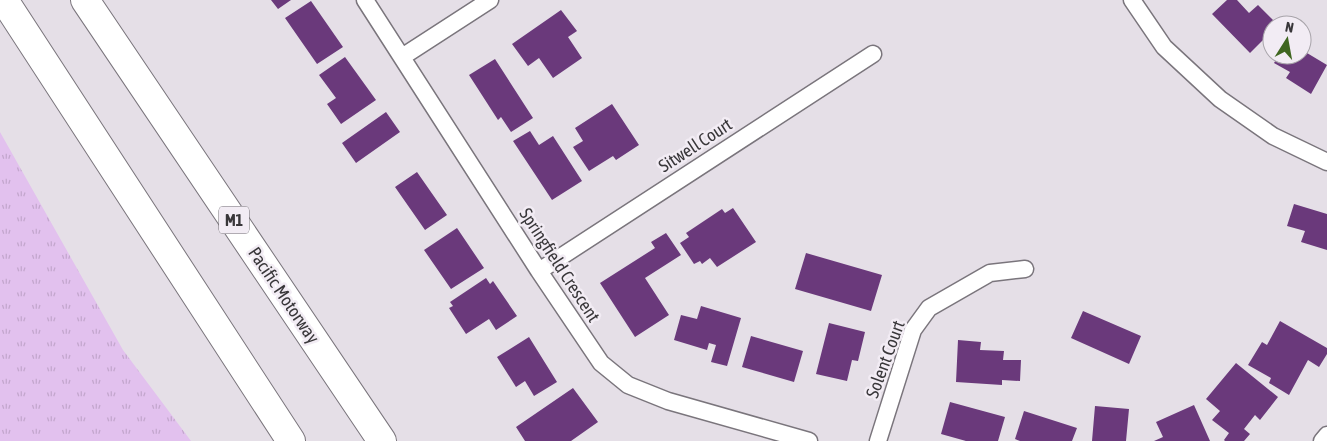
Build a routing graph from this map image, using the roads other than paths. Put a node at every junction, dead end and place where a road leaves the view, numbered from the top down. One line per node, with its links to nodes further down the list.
1 (4, 0): 12 (highway)
2 (85, 0): 13 (highway, Pacific Motorway / M1)
3 (365, 0): 7 (street, Springfield Crescent)
4 (490, 0): 7 (street)
5 (1132, 0): 8 (street)
6 (873, 54): 10 (street, Sitwell Court)
7 (402, 57): 10 (street, Springfield Crescent)
8 (1327, 162)
9 (1026, 269): 15 (street, Solent Court)
10 (539, 271): 14 (street, Springfield Crescent)
11 (1327, 435): 16 (street)
12 (292, 441)
13 (382, 441)
14 (809, 441)
15 (878, 441)
16 (1322, 441)

